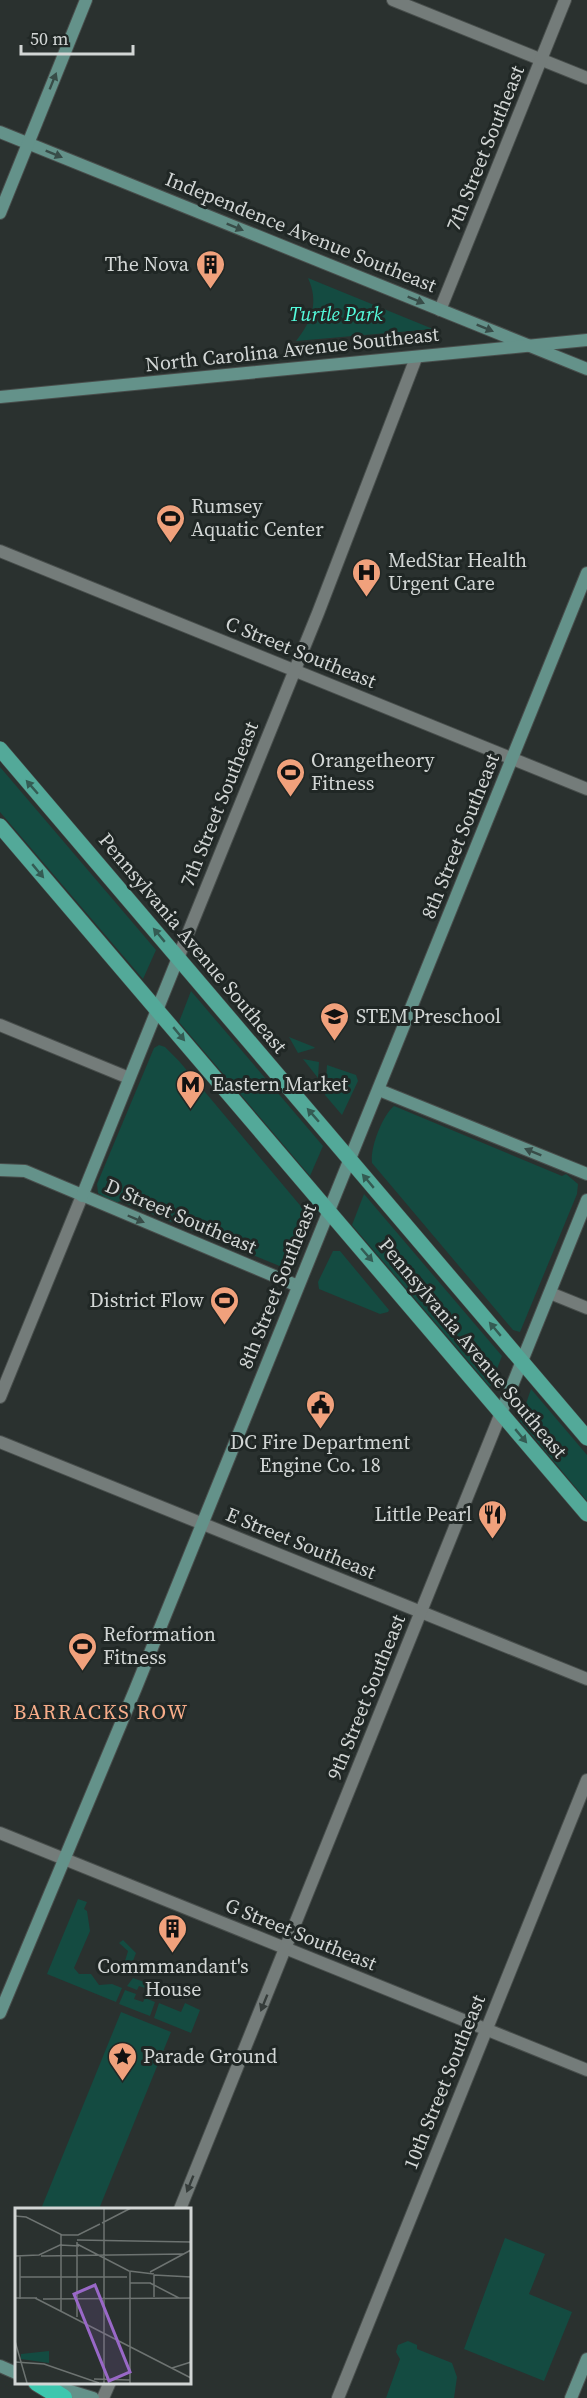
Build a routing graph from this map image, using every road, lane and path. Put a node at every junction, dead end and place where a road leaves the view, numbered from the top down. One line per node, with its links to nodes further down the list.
1 (86, 0): 7 (main road, one-way to 1)
2 (393, 0): 4 (street)
3 (565, 0): 4 (street, 7th Street Southeast)
4 (541, 59): 5 (street); 9 (street, 7th Street Southeast)
5 (587, 78)
6 (0, 132): 7 (main road, Independence Avenue Southeast)
7 (28, 143): 8 (main road); 9 (main road, Independence Avenue Southeast, one-way to 9)
8 (0, 213)
9 (440, 310): 11 (main road, Independence Avenue Southeast, one-way to 11)
10 (587, 340): 11 (main road, North Carolina Avenue Southeast)
11 (529, 346): 12 (main road, North Carolina Avenue Southeast); 13 (main road, Independence Avenue Southeast)
12 (416, 358): 14 (main road, North Carolina Avenue Southeast); 17 (street, 7th Street Southeast)
13 (587, 369)
14 (0, 397)
15 (0, 551): 17 (street, C Street Southeast)
16 (587, 573): 19 (main road, 8th Street Southeast)
17 (294, 670): 19 (street, C Street Southeast); 22 (street, 7th Street Southeast)
18 (0, 749): 22 (main road, Pennsylvania Avenue Southeast, one-way to 18)
19 (513, 759): 20 (street, C Street Southeast); 26 (main road, 8th Street Southeast)
20 (587, 789)
21 (0, 826): 23 (main road, Pennsylvania Avenue Southeast, one-way to 23)
22 (178, 958): 23 (main road, 7th Street Southeast); 27 (main road, Pennsylvania Avenue Southeast, one-way to 22)
23 (158, 1010): 25 (main road, 7th Street Southeast); 32 (main road, Pennsylvania Avenue Southeast, one-way to 32)
24 (0, 1025): 25 (street)
25 (129, 1078): 30 (main road, 7th Street Southeast)
26 (379, 1090): 27 (main road, 8th Street Southeast); 29 (main road, one-way to 26)
27 (351, 1160): 32 (main road, 8th Street Southeast); 36 (main road, Pennsylvania Avenue Southeast, one-way to 27)
28 (0, 1170): 30 (main road, D Street Southeast)
29 (587, 1174)
30 (82, 1196): 33 (main road, D Street Southeast, one-way to 33); 37 (street, 7th Street Southeast)
31 (587, 1200): 34 (main road, 9th Street Southeast)
32 (329, 1211): 33 (main road, 8th Street Southeast); 38 (main road, Pennsylvania Avenue Southeast, one-way to 38)
33 (298, 1286): 42 (main road, 8th Street Southeast)
34 (550, 1293): 35 (street); 36 (main road, 9th Street Southeast)
35 (587, 1308)
36 (522, 1361): 38 (main road, 9th Street Southeast); 39 (main road, Pennsylvania Avenue Southeast)
37 (0, 1397)
38 (501, 1413): 41 (main road, Pennsylvania Avenue Southeast, one-way to 41); 43 (street, 9th Street Southeast)
39 (587, 1438)
40 (0, 1442): 42 (street, E Street Southeast)
41 (587, 1514)
42 (202, 1524): 43 (street, E Street Southeast); 47 (main road, 8th Street Southeast)
43 (421, 1613): 44 (street, E Street Southeast); 48 (street, 9th Street Southeast)
44 (587, 1679)
45 (587, 1780): 50 (street, 10th Street Southeast)
46 (0, 1833): 47 (street, G Street Southeast)
47 (64, 1859): 48 (street, G Street Southeast); 49 (main road, 8th Street Southeast)
48 (285, 1949): 50 (street, G Street Southeast); 52 (street, 9th Street Southeast, one-way to 52)
49 (0, 2013)
50 (486, 2030): 51 (street, G Street Southeast); 62 (street, 10th Street Southeast)
51 (587, 2070)
52 (180, 2208)
53 (587, 2359): 63 (main road)
54 (0, 2367): 55 (main road)
55 (15, 2373)
56 (39, 2383): 59 (highway)
57 (40, 2383): 60 (main road)
58 (110, 2383): 61 (street)
59 (63, 2398)
60 (93, 2398)
61 (103, 2398)
62 (338, 2398)
63 (571, 2398)

